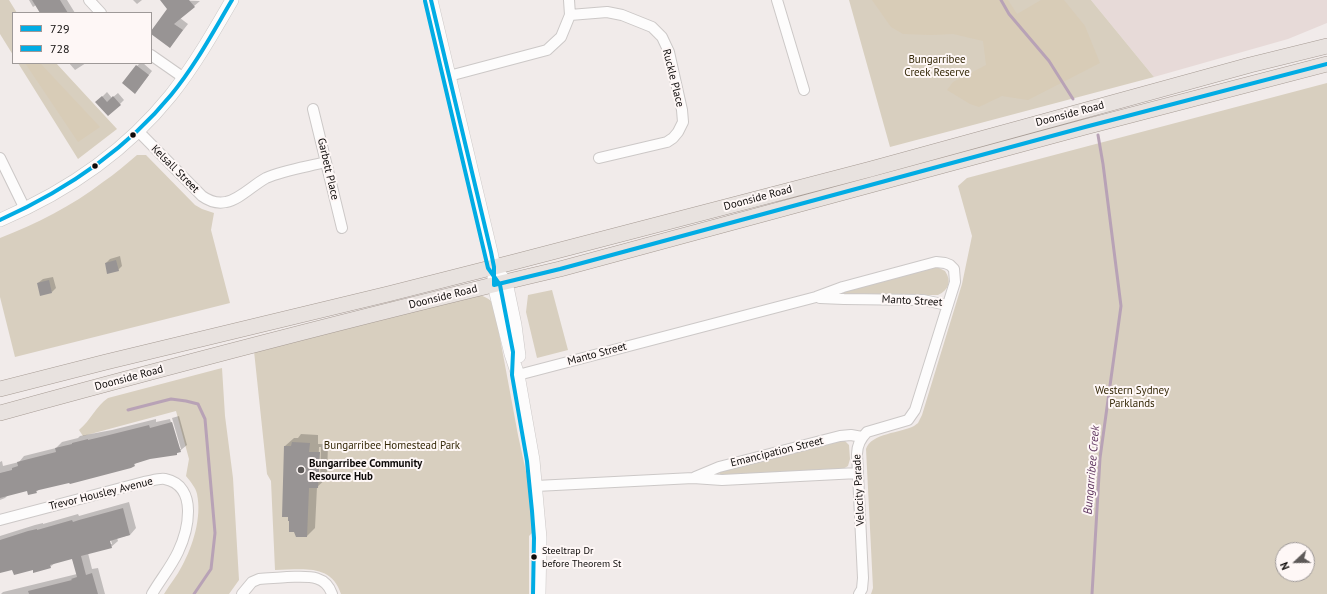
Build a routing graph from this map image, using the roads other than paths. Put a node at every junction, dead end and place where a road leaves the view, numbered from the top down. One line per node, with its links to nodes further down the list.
1 (89, 0): 6 (street)
2 (232, 0): 12 (street)
3 (431, 0): 11 (street)
4 (569, 0): 7 (street)
5 (777, 0): 13 (street)
6 (100, 12)
7 (570, 15): 11 (street); 17 (street, Ruckle Place)
8 (1327, 46): 22 (main road, Doonside Road)
9 (152, 55): 12 (street)
10 (1327, 64): 23 (main road, Doonside Road)
11 (450, 76): 22 (street)
12 (184, 78): 15 (street)
13 (804, 90)
14 (313, 109): 18 (street, Garbett Place)
15 (138, 131): 18 (street, Kelsall Street); 19 (street)
16 (0, 158): 19 (street)
17 (599, 158)
18 (326, 162): 21 (street, Garbett Place)
19 (26, 209): 20 (street)
20 (0, 220)
21 (342, 228)
22 (494, 267): 23 (street); 27 (main road, Doonside Road)
23 (500, 283): 26 (street); 28 (main road, Doonside Road)
24 (816, 297): 25 (street, Manto Street); 25 (street, Manto Street); 26 (street, Manto Street)
25 (947, 305): 29 (street)
26 (518, 374): 32 (street)
27 (0, 389)
28 (0, 413)
29 (862, 437): 30 (street, Velocity Parade); 31 (street, Emancipation Street)
30 (858, 473): 31 (street, Emancipation Street); 38 (street, Velocity Parade)
31 (693, 478): 32 (street, Emancipation Street)
32 (536, 486): 37 (street)
33 (0, 520): 34 (street, Trevor Housley Avenue)
34 (152, 594)
35 (242, 594): 36 (street)
36 (332, 594)
37 (539, 594)
38 (859, 594)

